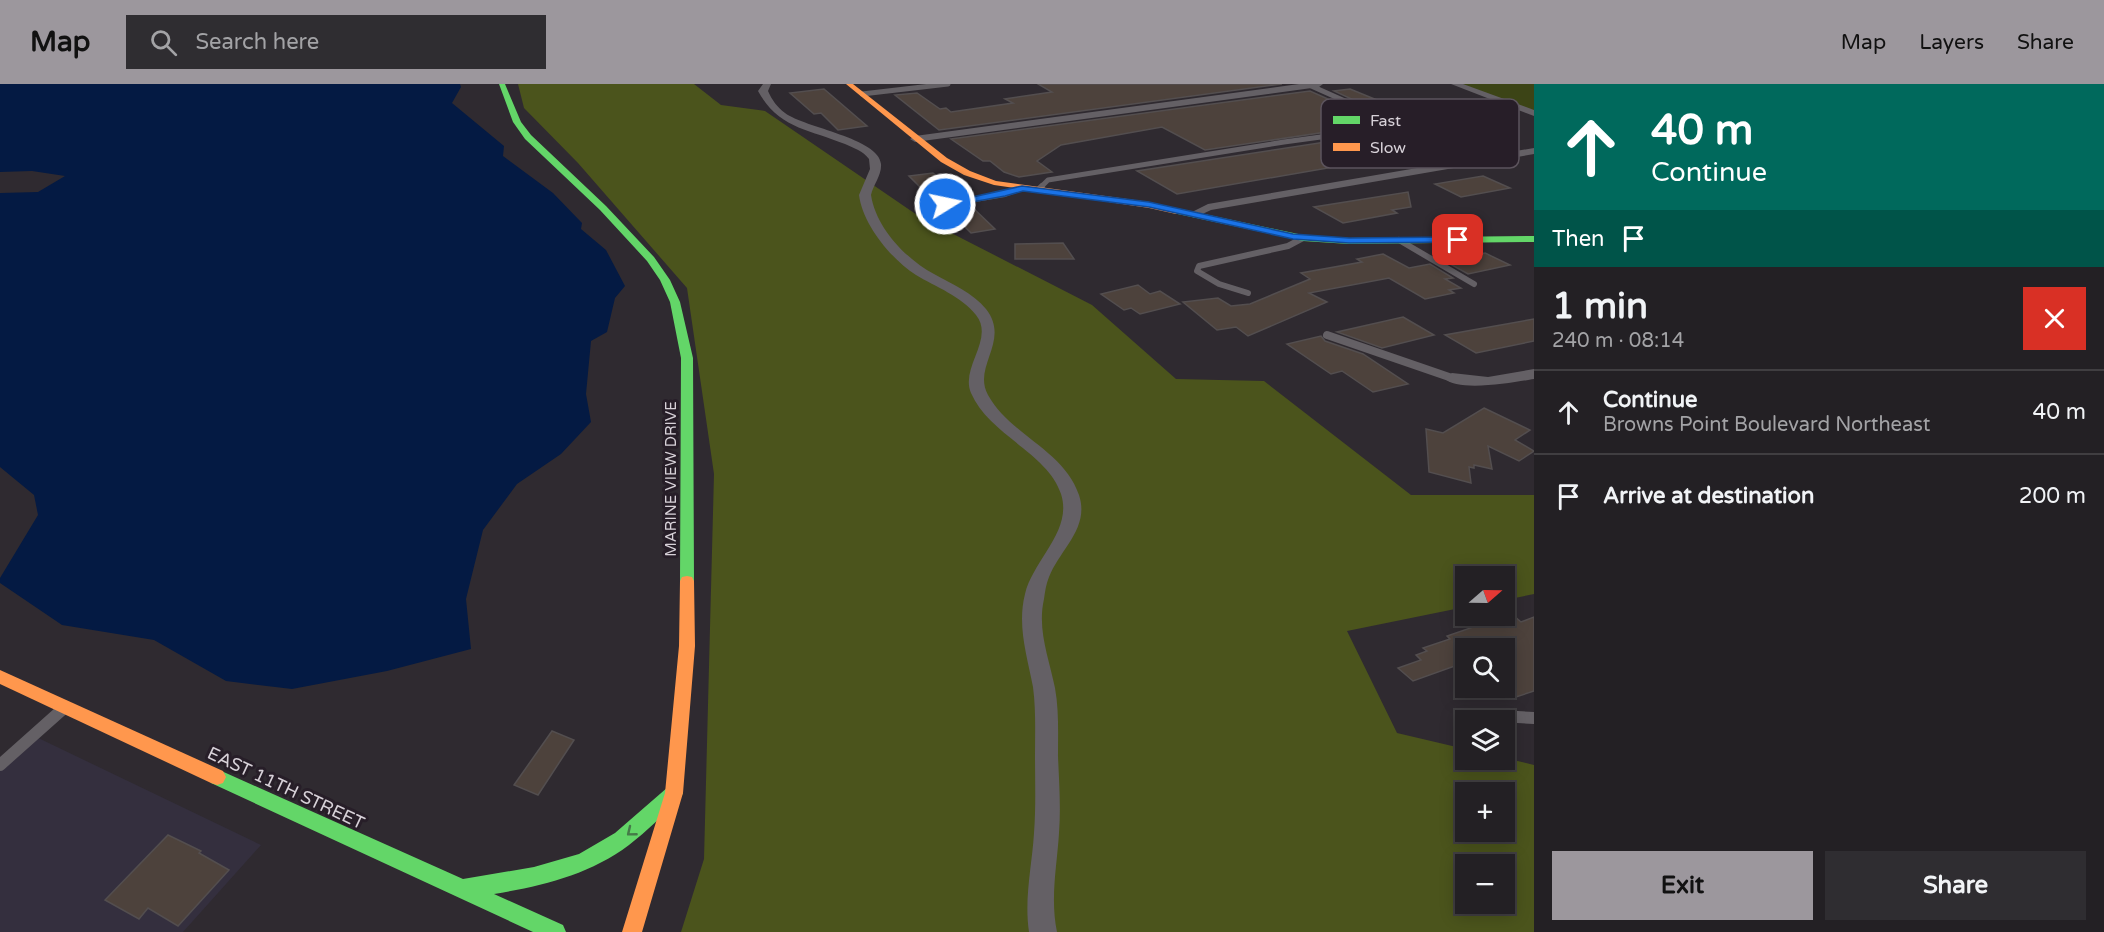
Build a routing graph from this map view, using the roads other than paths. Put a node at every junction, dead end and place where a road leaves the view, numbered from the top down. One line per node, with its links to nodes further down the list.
1 (502, 84): 34 (main road, MARINE VIEW DRIVE)
2 (765, 84): 40 (street)
3 (849, 84): 7 (main road)
4 (948, 84): 7 (lane)
5 (1455, 84): 9 (street)
6 (1314, 85): 8 (lane); 13 (street)
7 (862, 94): 13 (main road)
8 (1343, 99)
9 (1496, 99)
10 (1519, 107): 11 (street)
11 (1534, 113)
12 (1321, 137): 18 (lane)
13 (915, 139): 17 (main road)
14 (1534, 151): 15 (street)
15 (1519, 154)
16 (1435, 168): 20 (street)
17 (1022, 188): 18 (main road); 19 (lane)
18 (1038, 190): 20 (main road)
19 (945, 204)
20 (1194, 214): 21 (main road)
21 (1303, 237): 23 (main road); 25 (lane)
22 (1534, 239): 23 (main road)
23 (1399, 240): 24 (lane)
24 (1474, 284)
25 (1248, 293)
26 (1327, 335): 28 (lane)
27 (1534, 374): 28 (street)
28 (1452, 378)
29 (0, 677): 30 (main road, EAST 11TH STREET)
30 (66, 707): 33 (lane); 35 (main road, EAST 11TH STREET)
31 (1515, 717): 32 (lane)
32 (1534, 718)
33 (0, 765)
34 (674, 793): 35 (main road, one-way to 35); 39 (main road, MARINE VIEW DRIVE)
35 (464, 889): 36 (main road, EAST 11TH STREET)
36 (500, 906): 37 (main road); 38 (main road, EAST 11TH STREET)
37 (519, 932)
38 (556, 932)
39 (632, 932)
40 (1042, 932)

